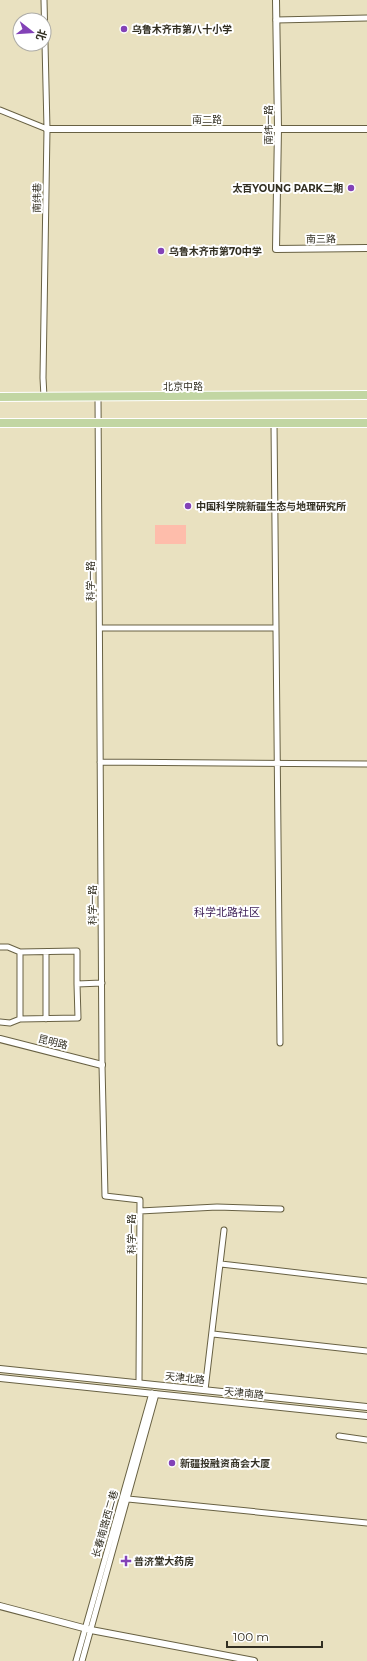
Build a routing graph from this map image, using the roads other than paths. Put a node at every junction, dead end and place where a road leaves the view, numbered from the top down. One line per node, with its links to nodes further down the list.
1 (44, 0): 8 (street, 南纬巷)
2 (276, 0): 4 (street, 南纬一路)
3 (367, 18): 4 (street)
4 (276, 20): 6 (street, 南纬一路)
5 (0, 110): 8 (street)
6 (278, 128): 7 (street, 南二路); 8 (street, 南二路); 10 (street, 南纬一路)
7 (367, 128)
8 (48, 129): 13 (street, 南纬巷)
9 (367, 248): 10 (street, 南三路)
10 (276, 249)
11 (367, 395): 14 (main road, 北京中路)
12 (0, 397): 13 (main road, 北京中路)
13 (44, 397): 14 (main road, 北京中路)
14 (98, 397): 16 (street, 科学一路)
15 (0, 423): 16 (main road)
16 (98, 423): 17 (main road); 19 (street, 科学一路)
17 (274, 423): 18 (main road); 20 (street)
18 (367, 423)
19 (100, 628): 20 (street); 21 (street, 科学一路)
20 (276, 628): 22 (street)
21 (100, 762): 22 (street); 27 (street, 科学一路)
22 (277, 764): 23 (street); 33 (street)
23 (367, 764)
24 (0, 947): 25 (street)
25 (20, 952): 26 (street); 29 (street)
26 (46, 952): 28 (street); 30 (street)
27 (102, 983): 28 (street); 34 (street, 科学一路)
28 (77, 984): 30 (street)
29 (20, 1019): 30 (street); 31 (street)
30 (46, 1019)
31 (0, 1022)
32 (0, 1039): 34 (street, 昆明路)
33 (280, 1043)
34 (102, 1065): 36 (street, 科学一路)
35 (281, 1209): 36 (street)
36 (140, 1211): 46 (street, 科学一路)
37 (224, 1230): 38 (street)
38 (221, 1264): 39 (street); 40 (street)
39 (367, 1281)
40 (213, 1334): 41 (street); 47 (street)
41 (367, 1351)
42 (0, 1369): 43 (street, 天津北路)
43 (54, 1374): 45 (street); 46 (street, 天津北路)
44 (0, 1378): 45 (street, 天津南路)
45 (53, 1383): 49 (street, 天津南路)
46 (139, 1383): 47 (street, 天津北路)
47 (205, 1390): 48 (street, 天津北路)
48 (227, 1392): 50 (street); 51 (street, 天津北路)
49 (154, 1393): 50 (street, 天津南路); 55 (street, 长春南路西二巷); 58 (street, 长春南路西二巷)
50 (226, 1401): 52 (street, 天津南路)
51 (367, 1407)
52 (367, 1416)
53 (339, 1436): 54 (street)
54 (367, 1440)
55 (128, 1499): 56 (street); 58 (street, 长春南路西二巷)
56 (367, 1522)
57 (0, 1606): 58 (street)
58 (88, 1629): 59 (street, 长春南路西二巷); 60 (street, 长春南路西二巷); 61 (street)
59 (76, 1661)
60 (82, 1661)
61 (254, 1661)

